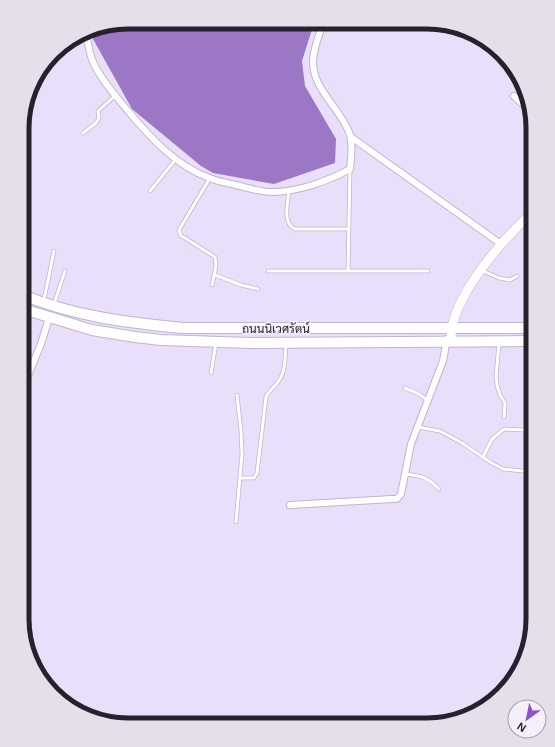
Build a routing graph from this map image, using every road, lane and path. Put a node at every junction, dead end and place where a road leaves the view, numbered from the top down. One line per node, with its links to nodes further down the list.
1 (321, 29): 7 (street)
2 (87, 38): 3 (street)
3 (116, 95): 6 (lane); 8 (street)
4 (514, 96): 5 (street)
5 (523, 104)
6 (82, 133)
7 (351, 137): 9 (street); 15 (street)
8 (176, 159): 10 (street); 12 (lane)
9 (350, 169): 11 (street); 14 (lane)
10 (210, 178): 11 (street); 22 (lane)
11 (289, 190): 14 (lane)
12 (150, 191)
13 (526, 219): 15 (street)
14 (348, 229): 21 (lane)
15 (501, 244): 18 (street)
16 (54, 251): 27 (lane)
17 (428, 270): 21 (lane)
18 (481, 270): 23 (lane); 31 (street)
19 (66, 271): 28 (lane)
20 (268, 271): 21 (lane)
21 (348, 271)
22 (215, 274): 24 (lane); 25 (lane)
23 (516, 276)
24 (212, 284)
25 (258, 289)
26 (29, 297): 27 (main road, ถนนนิเวศรัตน์)
27 (44, 302): 28 (main road, ถนนนิเวศรัตน์)
28 (54, 306): 31 (main road, ถนนนิเวศรัตน์)
29 (29, 311): 30 (main road, ถนนนิเวศรัตน์)
30 (48, 318): 35 (main road, ถนนนิเวศรัตน์); 38 (street)
31 (450, 328): 32 (main road, ถนนนิเวศรัตน์); 36 (street)
32 (526, 328)
33 (499, 341): 34 (main road, ถนนนิเวศรัตน์); 36 (main road, ถนนนิเวศรัตน์); 43 (lane)
34 (526, 341)
35 (217, 342): 37 (main road, ถนนนิเวศรัตน์); 39 (lane)
36 (449, 342): 37 (main road, ถนนนิเวศรัตน์); 42 (street)
37 (286, 343): 49 (lane)
38 (29, 373)
39 (211, 373)
40 (405, 388): 42 (lane)
41 (237, 395): 49 (lane)
42 (427, 400): 44 (street)
43 (504, 417)
44 (417, 427): 46 (lane); 48 (street)
45 (526, 432): 46 (lane)
46 (483, 458): 47 (lane)
47 (526, 471)
48 (405, 474): 50 (lane); 51 (street)
49 (241, 478): 52 (lane)
50 (439, 489)
51 (290, 505)
52 (236, 522)

